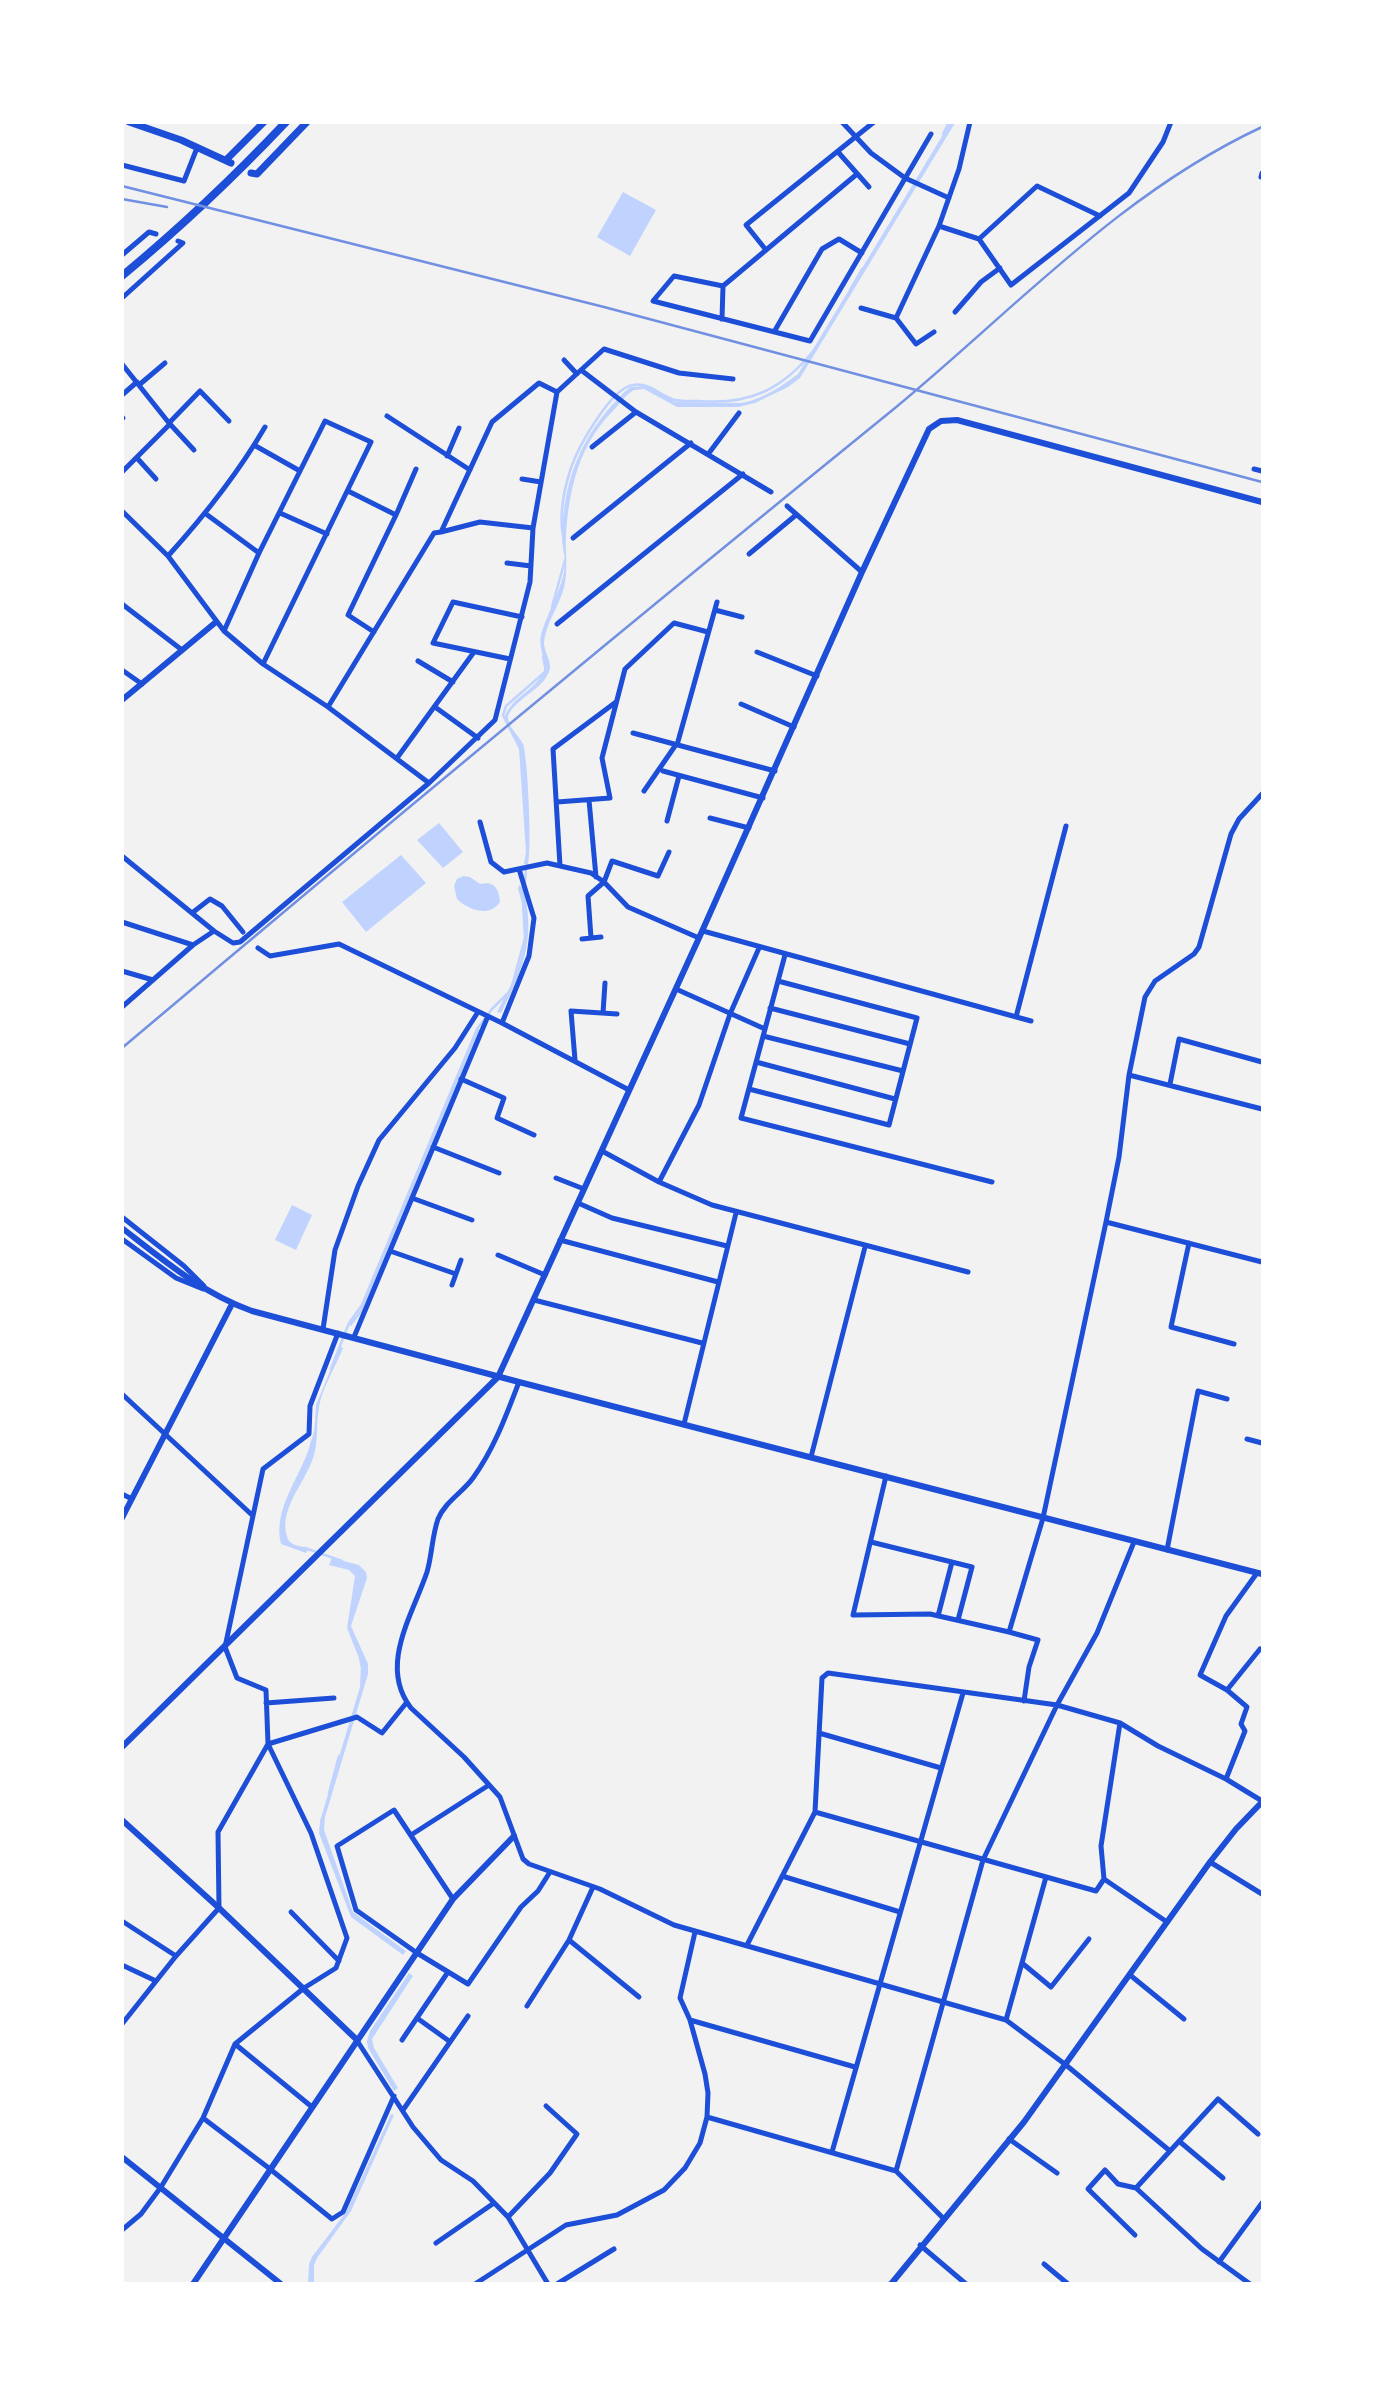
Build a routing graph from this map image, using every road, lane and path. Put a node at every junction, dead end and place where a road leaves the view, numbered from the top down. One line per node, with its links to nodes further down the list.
1 (129, 122): 11 (main road)
2 (264, 122): 11 (main road)
3 (286, 122): 28 (main road)
4 (307, 122): 14 (main road)
5 (842, 122): 10 (street)
6 (874, 122): 10 (street)
7 (970, 122): 18 (street)
8 (1171, 122): 19 (street)
9 (931, 134): 16 (street)
10 (856, 137): 12 (street); 16 (street)
11 (197, 148): 13 (street)
12 (838, 152): 15 (street); 24 (street)
13 (122, 164)
14 (251, 173)
15 (857, 174): 17 (street); 24 (street)
16 (905, 178): 18 (street); 25 (street)
17 (869, 187)
18 (949, 198): 20 (street)
19 (1100, 216): 22 (street); 27 (street)
20 (939, 226): 22 (street); 33 (street)
21 (156, 234): 26 (street)
22 (979, 239): 27 (street)
23 (178, 241): 30 (street)
24 (766, 250): 29 (street)
25 (862, 253): 35 (street); 35 (street)
26 (122, 255)
27 (1000, 268): 32 (street)
28 (122, 276)
29 (723, 286): 34 (street); 34 (street)
30 (122, 298)
31 (862, 308): 33 (street)
32 (955, 312)
33 (896, 318): 36 (street)
34 (722, 319): 35 (street)
35 (774, 332)
36 (933, 332)
37 (564, 360): 40 (street)
38 (165, 363): 42 (street)
39 (122, 364): 42 (street)
40 (579, 372): 41 (street); 43 (street); 45 (street)
41 (733, 379)
42 (138, 383): 44 (street); 49 (street)
43 (557, 392): 61 (street); 68 (street)
44 (122, 395)
45 (636, 412): 52 (street); 54 (street)
46 (739, 413): 56 (street)
47 (387, 416): 57 (street)
48 (229, 421): 49 (street)
49 (169, 424): 55 (street); 58 (street)
50 (265, 427): 53 (street)
51 (459, 428): 57 (street)
52 (691, 443): 56 (street); 81 (street)
53 (254, 445): 62 (street); 75 (street)
54 (592, 447)
55 (194, 450)
56 (709, 453): 65 (street)
57 (447, 456): 61 (street)
58 (137, 458): 64 (street); 67 (street)
59 (416, 469): 76 (street)
60 (1254, 469): 63 (street)
61 (470, 470): 79 (street)
62 (300, 471): 69 (street); 74 (street)
63 (1262, 471)
64 (122, 472)
65 (743, 474): 70 (street); 94 (street)
66 (522, 478): 68 (street)
67 (156, 479)
68 (541, 482): 78 (street)
69 (348, 491): 76 (street); 80 (street)
70 (771, 492)
71 (1262, 502): 87 (street)
72 (787, 506): 77 (street)
73 (122, 511): 84 (street)
74 (279, 513): 80 (street); 82 (street)
75 (206, 514): 82 (street); 84 (street)
76 (396, 515): 96 (street)
77 (796, 515): 83 (street); 87 (street)
78 (533, 528): 79 (street); 86 (street)
79 (442, 532): 96 (street)
80 (327, 534): 103 (street)
81 (573, 538)
82 (259, 553): 95 (street)
83 (750, 554)
84 (167, 556): 93 (street)
85 (507, 562): 86 (street)
86 (531, 566): 91 (street)
87 (862, 572): 105 (street)
88 (717, 602): 90 (street)
89 (122, 604): 98 (street)
90 (715, 610): 92 (street); 97 (street)
91 (522, 617): 99 (street); 101 (street)
92 (742, 617)
93 (216, 622): 95 (street); 98 (street)
94 (557, 624)
95 (224, 631): 103 (street)
96 (374, 632): 111 (street)
97 (708, 632): 109 (street); 116 (street)
98 (181, 650): 107 (street)
99 (474, 652): 101 (street); 106 (street)
100 (757, 652): 105 (street)
101 (510, 659): 115 (street)
102 (418, 661): 106 (street)
103 (263, 664): 111 (street)
104 (122, 670): 107 (street)
105 (817, 676): 113 (street)
106 (453, 682): 112 (street)
107 (142, 684): 108 (street)
108 (122, 700)
109 (616, 702): 125 (street); 126 (street)
110 (741, 704): 113 (street)
111 (328, 707): 117 (street)
112 (435, 707): 115 (street); 117 (street)
113 (794, 727): 119 (street)
114 (633, 733): 116 (street)
115 (478, 738): 121 (street)
116 (676, 745): 119 (street); 122 (street)
117 (397, 758): 121 (street)
118 (663, 771): 120 (street)
119 (775, 771): 124 (street)
120 (679, 776): 124 (street); 128 (street)
121 (429, 783): 140 (street)
122 (644, 791)
123 (1262, 794): 172 (street)
124 (763, 798): 131 (street)
125 (589, 800): 126 (street); 136 (street)
126 (557, 802): 134 (street)
127 (710, 818): 131 (street)
128 (667, 821)
129 (480, 822): 135 (street)
130 (1066, 826): 163 (street)
131 (749, 828): 141 (street)
132 (668, 852): 137 (street)
133 (122, 856): 138 (street)
134 (560, 866): 135 (street); 136 (street)
135 (519, 869): 165 (street)
136 (596, 878): 137 (street)
137 (604, 882): 144 (street); 145 (street)
138 (192, 913): 140 (street); 142 (street)
139 (122, 922): 147 (street)
140 (214, 931): 147 (street)
141 (703, 931): 145 (street); 148 (street)
142 (243, 932)
143 (601, 937): 144 (street)
144 (592, 938): 146 (street)
145 (699, 938): 155 (street)
146 (582, 939)
147 (193, 945): 152 (street)
148 (759, 947): 150 (street); 161 (street)
149 (258, 948): 158 (street)
150 (785, 955): 153 (street); 163 (street)
151 (122, 971): 152 (street)
152 (153, 980): 156 (street)
153 (778, 981): 157 (street); 167 (street)
154 (605, 983): 159 (street)
155 (676, 989): 161 (street); 176 (street)
156 (122, 1007)
157 (770, 1008): 166 (street); 167 (street)
158 (478, 1012): 162 (street); 213 (street)
159 (603, 1013): 160 (street); 168 (street)
160 (617, 1014)
161 (730, 1014): 166 (street); 184 (street)
162 (488, 1016): 165 (street); 173 (street)
163 (1016, 1017): 164 (street)
164 (1031, 1021)
165 (502, 1023): 168 (street)
166 (764, 1032): 169 (street); 171 (street)
167 (910, 1044): 171 (street)
168 (575, 1060): 176 (street)
169 (756, 1062): 175 (street); 177 (street)
170 (1262, 1062): 174 (street)
171 (903, 1070): 177 (street)
172 (1129, 1075): 174 (street); 192 (street)
173 (461, 1079): 179 (street); 180 (street)
174 (1170, 1084): 178 (street)
175 (749, 1089): 177 (street); 185 (street)
176 (629, 1090): 181 (street)
177 (895, 1099)
178 (1262, 1109)
179 (534, 1135)
180 (433, 1147): 182 (street); 187 (street)
181 (602, 1151): 184 (street); 186 (street)
182 (499, 1173)
183 (556, 1178): 186 (street)
184 (659, 1182): 189 (street)
185 (992, 1182)
186 (584, 1189): 188 (street)
187 (412, 1198): 191 (street); 201 (street)
188 (578, 1203): 195 (street); 198 (street)
189 (736, 1213): 198 (street); 199 (street)
190 (122, 1217): 210 (street)
191 (472, 1220)
192 (1106, 1222): 196 (street); 232 (street)
193 (122, 1228): 210 (street)
194 (122, 1239): 197 (street)
195 (560, 1240): 207 (street); 208 (street)
196 (1189, 1243): 204 (street); 217 (street)
197 (130, 1245): 200 (street); 210 (street)
198 (727, 1246): 208 (street)
199 (865, 1247): 205 (street); 226 (street)
200 (122, 1248)
201 (390, 1251): 206 (street); 215 (street)
202 (498, 1255): 207 (street)
203 (461, 1261): 206 (street)
204 (1262, 1262)
205 (968, 1272)
206 (456, 1274): 209 (street)
207 (545, 1275): 211 (street)
208 (718, 1282): 216 (street)
209 (452, 1285)
210 (211, 1293): 212 (street)
211 (534, 1300): 216 (street); 218 (street)
212 (232, 1304): 213 (street); 223 (street)
213 (323, 1329): 214 (street)
214 (338, 1333): 215 (street); 230 (street)
215 (354, 1337): 218 (street)
216 (702, 1343): 222 (street)
217 (1234, 1344)
218 (498, 1377): 219 (street); 241 (street)
219 (519, 1382): 222 (street); 247 (street)
220 (122, 1394): 223 (street)
221 (1227, 1399): 235 (street)
222 (684, 1424): 226 (street)
223 (166, 1434): 229 (street); 230 (street)
224 (1247, 1439): 225 (street)
225 (1262, 1443)
226 (811, 1457): 227 (street)
227 (886, 1476): 232 (street); 233 (street)
228 (122, 1494): 229 (street)
229 (132, 1499): 231 (street)
230 (252, 1515): 241 (street)
231 (122, 1518)
232 (1043, 1518): 234 (street); 240 (street)
233 (871, 1542): 236 (street); 238 (street)
234 (1134, 1542): 235 (street); 249 (street)
235 (1167, 1550): 237 (street)
236 (952, 1562): 238 (street); 239 (street)
237 (1260, 1574): 243 (street)
238 (938, 1616): 239 (street)
239 (958, 1620): 240 (street)
240 (1010, 1632): 246 (street)
241 (225, 1647): 248 (street); 253 (street)
242 (1260, 1649): 243 (street)
243 (1227, 1690): 255 (street)
244 (963, 1693): 246 (street); 251 (street); 254 (street)
245 (334, 1698): 248 (street)
246 (1024, 1701): 249 (street)
247 (407, 1702): 252 (street); 256 (street)
248 (267, 1703): 252 (street)
249 (1058, 1705): 250 (street); 263 (street)
250 (1120, 1723): 255 (street); 268 (street)
251 (819, 1733): 254 (street); 258 (street)
252 (268, 1744): 272 (street); 283 (street)
253 (122, 1747)
254 (941, 1768): 262 (street)
255 (1226, 1779): 257 (street)
256 (489, 1785): 260 (street); 261 (street)
257 (1262, 1802): 264 (street)
258 (815, 1812): 262 (street); 266 (street)
259 (122, 1820): 272 (street)
260 (411, 1835): 271 (street); 281 (street)
261 (514, 1836): 265 (street); 271 (street)
262 (920, 1842): 263 (street); 274 (street)
263 (983, 1860): 267 (street); 292 (street)
264 (1210, 1862): 270 (street); 276 (street)
265 (551, 1872): 269 (street); 286 (street)
266 (782, 1876): 274 (street); 280 (street)
267 (1046, 1877): 268 (street); 284 (street)
268 (1104, 1879): 276 (street)
269 (593, 1886): 277 (street); 279 (street)
270 (1262, 1894)
271 (453, 1899): 281 (street)
272 (219, 1908): 282 (street); 290 (street)
273 (291, 1912): 283 (street)
274 (900, 1912): 289 (street)
275 (122, 1921): 282 (street)
276 (1167, 1922): 287 (street)
277 (695, 1932): 280 (street); 297 (street)
278 (1088, 1939): 284 (street)
279 (569, 1940): 291 (street); 293 (street)
280 (747, 1945): 289 (street)
281 (416, 1952): 286 (street); 300 (street)
282 (176, 1956): 288 (street)
283 (339, 1961): 290 (street)
284 (1022, 1963): 298 (street)
285 (122, 1965): 288 (street)
286 (448, 1972): 295 (street)
287 (1129, 1975): 296 (street); 304 (street)
288 (156, 1981): 299 (street)
289 (879, 1984): 292 (street); 305 (street)
290 (304, 1988): 300 (street); 303 (street)
291 (639, 1997)
292 (943, 2001): 298 (street); 319 (street)
293 (527, 2006)
294 (468, 2016): 302 (street)
295 (417, 2018): 301 (street); 302 (street)
296 (1184, 2019)
297 (690, 2020): 305 (street); 310 (street)
298 (1006, 2020): 304 (street)
299 (122, 2024)
300 (356, 2039): 306 (street); 307 (street)
301 (402, 2040)
302 (449, 2041): 309 (street)
303 (236, 2044): 307 (street); 311 (street)
304 (1066, 2065): 313 (street); 315 (street)
305 (855, 2067): 316 (street)
306 (394, 2096): 309 (street); 318 (street)
307 (312, 2106): 318 (street)
308 (547, 2106): 326 (street)
309 (403, 2110): 324 (street)
310 (707, 2117): 316 (street); 334 (street)
311 (203, 2118): 318 (street); 322 (street)
312 (1258, 2134): 314 (street)
313 (1009, 2139): 320 (street); 327 (street)
314 (1179, 2141): 315 (street); 321 (street)
315 (1170, 2151): 323 (street)
316 (832, 2152): 319 (street)
317 (122, 2157): 322 (street)
318 (270, 2169): 330 (street)
319 (895, 2171): 327 (street)
320 (1057, 2173)
321 (1223, 2178)
322 (161, 2188): 328 (street); 330 (street)
323 (1136, 2188): 329 (street); 335 (street)
324 (494, 2203): 326 (street); 331 (street)
325 (1262, 2203): 335 (street)
326 (508, 2217): 334 (street)
327 (943, 2218): 332 (street)
328 (122, 2230)
329 (1135, 2235)
330 (223, 2238): 337 (street); 338 (street)
331 (436, 2243)
332 (920, 2245): 342 (street); 343 (street)
333 (614, 2249): 341 (street)
334 (527, 2251): 339 (street); 340 (street)
335 (1219, 2262): 345 (street)
336 (1044, 2264): 344 (street)
337 (193, 2284)
338 (281, 2284)
339 (475, 2284)
340 (548, 2284)
341 (557, 2284)
342 (891, 2284)
343 (966, 2284)
344 (1068, 2284)
345 (1250, 2284)

